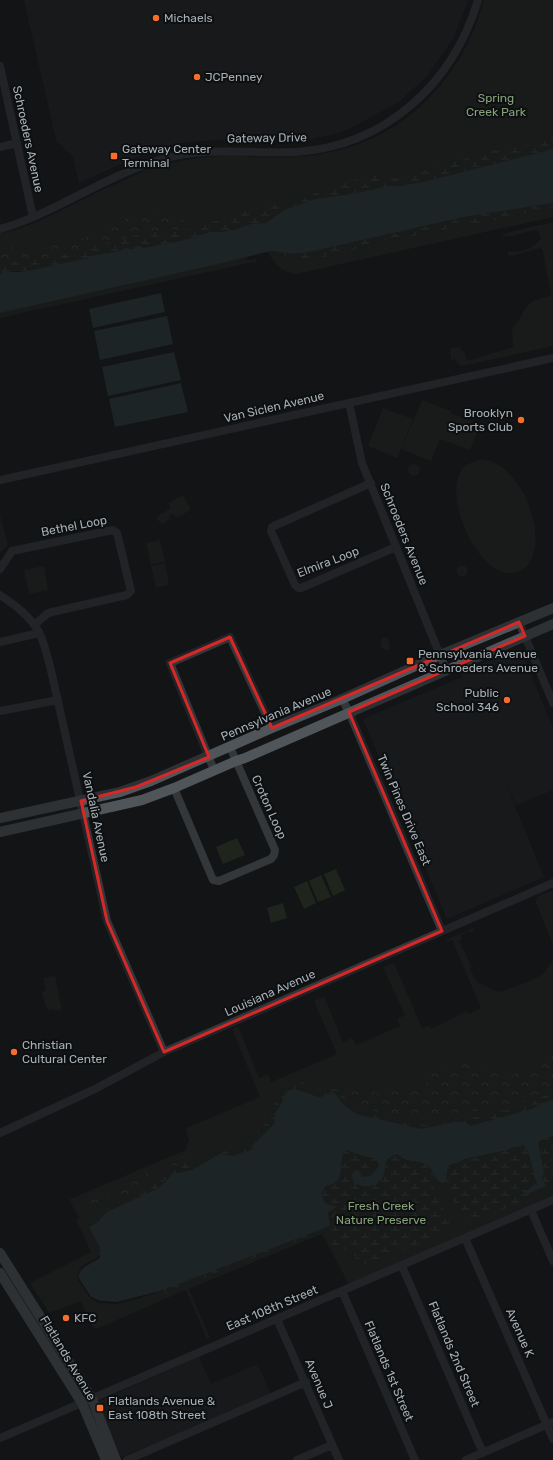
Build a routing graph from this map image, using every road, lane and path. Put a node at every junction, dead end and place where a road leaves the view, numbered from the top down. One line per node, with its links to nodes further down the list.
1 (478, 0): 6 (street, Gateway Drive)
2 (0, 66): 3 (street, Schroeders Avenue)
3 (1, 79): 4 (street, Schroeders Avenue)
4 (17, 143): 5 (street); 6 (street, Schroeders Avenue)
5 (0, 147)
6 (33, 217): 7 (street, Gateway Drive)
7 (0, 228)
8 (553, 358): 9 (street, Van Siclen Avenue)
9 (349, 403): 10 (street, Van Siclen Avenue); 11 (street, Schroeders Avenue)
10 (0, 480)
11 (371, 483): 12 (street, Schroeders Avenue); 12 (street, Elmira Loop)
12 (396, 547): 22 (street, Schroeders Avenue)
13 (0, 569): 18 (street, Bethel Loop)
14 (0, 595): 18 (street, Vandalia Avenue)
15 (553, 608): 16 (main road, Pennsylvania Avenue)
16 (519, 622): 20 (street); 22 (main road, Pennsylvania Avenue)
17 (553, 624): 20 (main road)
18 (34, 625): 19 (street, Vandalia Avenue)
19 (39, 633): 21 (street); 25 (street, Vandalia Avenue)
20 (525, 636): 23 (main road); 26 (street)
21 (0, 642)
22 (440, 655): 23 (street, Schroeders Avenue); 24 (main road, Pennsylvania Avenue)
23 (446, 670): 28 (main road)
24 (342, 699): 28 (street, Twin Pines Drive East); 29 (main road, Pennsylvania Avenue)
25 (58, 700): 27 (street); 35 (street, Vandalia Avenue)
26 (553, 703)
27 (0, 711)
28 (349, 712): 32 (main road); 40 (street, Twin Pines Drive East)
29 (272, 728): 30 (main road, Pennsylvania Avenue); 31 (street)
30 (230, 747): 31 (main road, Pennsylvania Avenue); 32 (street, Croton Loop)
31 (209, 757): 33 (street); 35 (main road, Pennsylvania Avenue)
32 (236, 761): 33 (main road); 34 (street, Croton Loop)
33 (214, 770): 34 (main road)
34 (174, 788): 36 (main road)
35 (81, 800): 36 (street, Vandalia Avenue); 37 (main road, Pennsylvania Avenue)
36 (83, 813): 38 (main road); 41 (street, Vandalia Avenue)
37 (0, 818)
38 (0, 832)
39 (553, 883): 40 (street, Louisiana Avenue)
40 (442, 931): 41 (street, Louisiana Avenue)
41 (164, 1052): 42 (street, Louisiana Avenue)
42 (0, 1133)
43 (553, 1200): 44 (street, East 108th Street)
44 (531, 1210): 45 (street, East 108th Street); 47 (street)
45 (465, 1238): 48 (street, East 108th Street); 56 (street, Avenue K)
46 (0, 1253): 50 (main road, Flatlands Avenue)
47 (553, 1261)
48 (402, 1266): 52 (street, East 108th Street); 60 (street, Flatlands 2nd Street)
49 (0, 1273): 51 (main road, Flatlands Avenue)
50 (16, 1278): 51 (street); 55 (main road, Flatlands Avenue)
51 (3, 1283): 55 (main road, Flatlands Avenue)
52 (342, 1291): 53 (street, East 108th Street); 66 (street, Flatlands 1st Street)
53 (277, 1319): 54 (street, Avenue J); 55 (street, East 108th Street)
54 (306, 1382): 59 (street, Avenue J); 63 (street)
55 (87, 1401): 57 (street, East 108th Street); 61 (main road, Flatlands Avenue); 62 (main road, Flatlands Avenue)
56 (550, 1424): 58 (street, Avenue K); 60 (street)
57 (0, 1438)
58 (553, 1438)
59 (332, 1445): 64 (street); 65 (street, Avenue J)
60 (483, 1453): 67 (street)
61 (106, 1460)
62 (116, 1460)
63 (127, 1460)
64 (297, 1460)
65 (339, 1460)
66 (415, 1460)
67 (466, 1460)

